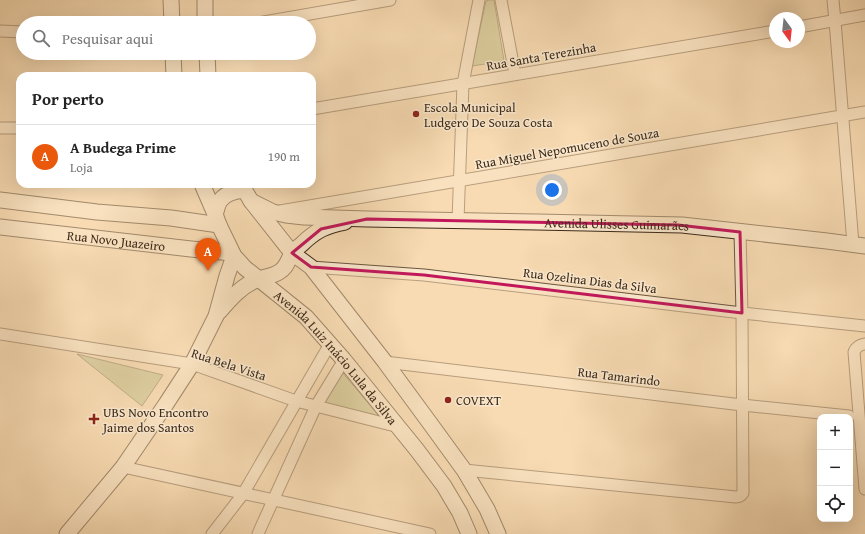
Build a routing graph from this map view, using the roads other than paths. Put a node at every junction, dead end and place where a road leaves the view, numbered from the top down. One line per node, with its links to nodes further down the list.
1 (171, 0): 8 (street)
2 (205, 0): 9 (street)
3 (390, 0): 10 (street)
4 (479, 0): 21 (street)
5 (501, 0): 20 (street)
6 (832, 0): 11 (street)
7 (865, 15): 11 (street)
8 (172, 16)
9 (205, 16)
10 (298, 16)
11 (835, 21): 12 (street); 24 (street)
12 (805, 26)
13 (0, 31): 14 (street)
14 (16, 32)
15 (769, 32): 20 (street, Rua Santa Terezinha)
16 (173, 60): 18 (street)
17 (207, 60): 19 (street)
18 (174, 72)
19 (208, 72)
20 (515, 74): 21 (street, Rua Santa Terezinha)
21 (463, 84): 22 (street, Rua Santa Terezinha); 27 (street)
22 (316, 108)
23 (865, 112): 24 (street, Rua Miguel Nepomuceno de Souza)
24 (843, 116): 27 (street, Rua Miguel Nepomuceno de Souza); 37 (street)
25 (0, 128): 26 (street)
26 (16, 128)
27 (459, 181): 31 (street, Rua Miguel Nepomuceno de Souza); 34 (street)
28 (204, 188): 33 (street, Avenida Luiz Inácio Lula da Silva)
29 (246, 192): 31 (street); 33 (street); 38 (street)
30 (0, 200): 33 (street, Rua Novo Juazeiro)
31 (273, 212): 32 (street)
32 (367, 219): 34 (street, Avenida Ulisses Guimarães); 38 (street)
33 (217, 220): 39 (street, Avenida Luiz Inácio Lula da Silva)
34 (458, 220): 36 (street, Avenida Ulisses Guimarães)
35 (0, 227): 39 (street, Rua Novo Juazeiro)
36 (740, 232): 37 (street, Avenida Ulisses Guimarães); 42 (street)
37 (859, 245)
38 (292, 253): 40 (street); 41 (street)
39 (233, 254): 41 (street, Avenida Luiz Inácio Lula da Silva); 43 (street)
40 (311, 267): 42 (street, Rua Ozelina Dias da Silva); 49 (street)
41 (258, 279): 43 (street); 46 (street, Avenida Luiz Inácio Lula da Silva)
42 (742, 313): 44 (street, Rua Ozelina Dias da Silva); 52 (street)
43 (216, 316): 50 (street)
44 (865, 326)
45 (0, 334): 50 (street, Rua Bela Vista)
46 (330, 344): 48 (street, Avenida Luiz Inácio Lula da Silva); 51 (street)
47 (862, 345): 56 (street)
48 (344, 360): 53 (street); 55 (street, Avenida Luiz Inácio Lula da Silva)
49 (385, 362): 52 (street, Rua Tamarindo); 58 (street)
50 (192, 364): 51 (street, Rua Bela Vista); 57 (street)
51 (296, 401): 53 (street, Rua Bela Vista); 60 (street)
52 (742, 405): 54 (street, Rua Tamarindo); 58 (street)
53 (316, 406): 55 (street, Rua Bela Vista); 61 (street)
54 (830, 414)
55 (399, 427): 66 (street, Avenida Luiz Inácio Lula da Silva)
56 (863, 437): 59 (street)
57 (123, 467): 60 (street); 62 (street)
58 (464, 470): 67 (street)
59 (865, 489)
60 (244, 494): 61 (street); 63 (street)
61 (273, 500): 64 (street); 65 (street)
62 (67, 534)
63 (212, 534)
64 (258, 534)
65 (430, 534)
66 (469, 534)
67 (498, 534)

